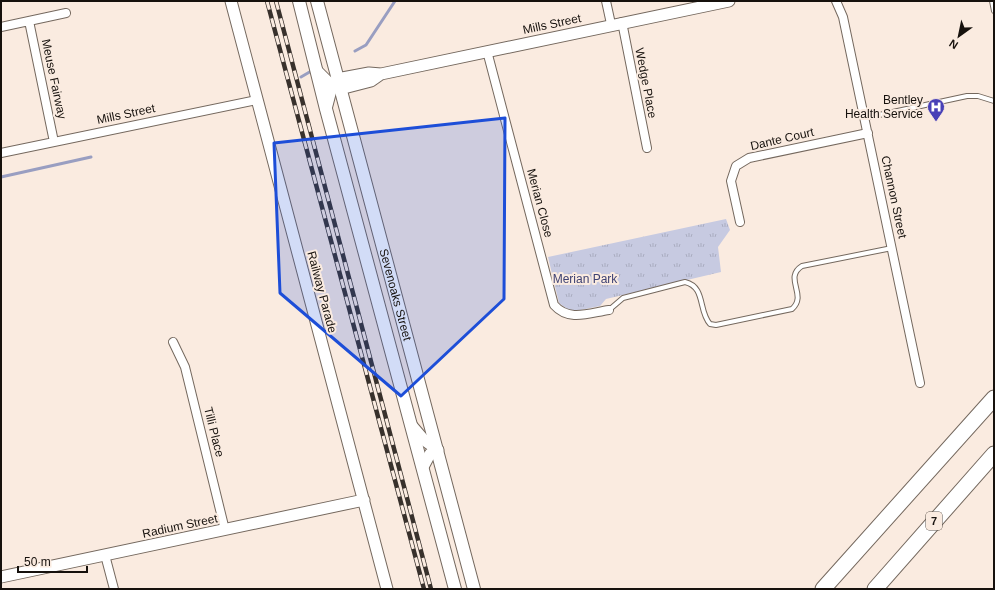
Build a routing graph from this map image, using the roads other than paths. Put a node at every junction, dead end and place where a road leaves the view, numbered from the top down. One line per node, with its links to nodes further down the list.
1 (231, 1): 18 (street, Railway Parade)
2 (300, 1): 16 (main road, Sevenoaks Street)
3 (317, 1): 17 (main road, Sevenoaks Street)
4 (606, 1): 13 (street, Wedge Place)
5 (729, 1): 13 (street, Mills Street)
6 (836, 1): 11 (street, Channon Street)
7 (844, 1): 11 (street, Channon Street)
8 (992, 1): 9 (lane)
9 (994, 11)
10 (66, 13): 12 (street)
11 (843, 17): 21 (street, Channon Street)
12 (29, 21): 14 (street); 23 (street, Meuse Fairway)
13 (617, 23): 15 (street, Mills Street); 24 (street, Wedge Place)
14 (1, 27)
15 (487, 51): 17 (street, Mills Street); 28 (street, Merian Close)
16 (317, 71): 17 (street); 20 (main road, Sevenoaks Street)
17 (336, 84): 20 (street); 33 (main road, Sevenoaks Street)
18 (257, 100): 23 (street, Mills Street); 36 (street, Railway Parade)
19 (994, 101): 21 (lane)
20 (326, 109): 32 (main road, Sevenoaks Street)
21 (865, 118): 22 (street, Channon Street)
22 (868, 133): 26 (street, Dante Court); 27 (street, Channon Street)
23 (54, 142): 25 (street, Mills Street)
24 (647, 148)
25 (1, 153)
26 (740, 222)
27 (892, 248): 28 (lane); 30 (street, Channon Street)
28 (609, 310)
29 (174, 342): 37 (street, Tilli Place)
30 (920, 383)
31 (994, 399): 44 (highway); 45 (highway)
32 (412, 426): 33 (street); 35 (main road, Sevenoaks Street)
33 (438, 450): 35 (street); 43 (main road, Sevenoaks Street)
34 (994, 454): 46 (highway, 7)
35 (423, 467): 42 (main road, Sevenoaks Street)
36 (364, 500): 37 (street, Radium Street); 41 (street, Railway Parade)
37 (225, 530): 38 (street, Radium Street)
38 (106, 556): 39 (street, Radium Street); 40 (street)
39 (1, 578)
40 (114, 589)
41 (387, 589)
42 (454, 589)
43 (474, 589)
44 (823, 589)
45 (836, 589)
46 (874, 589)

